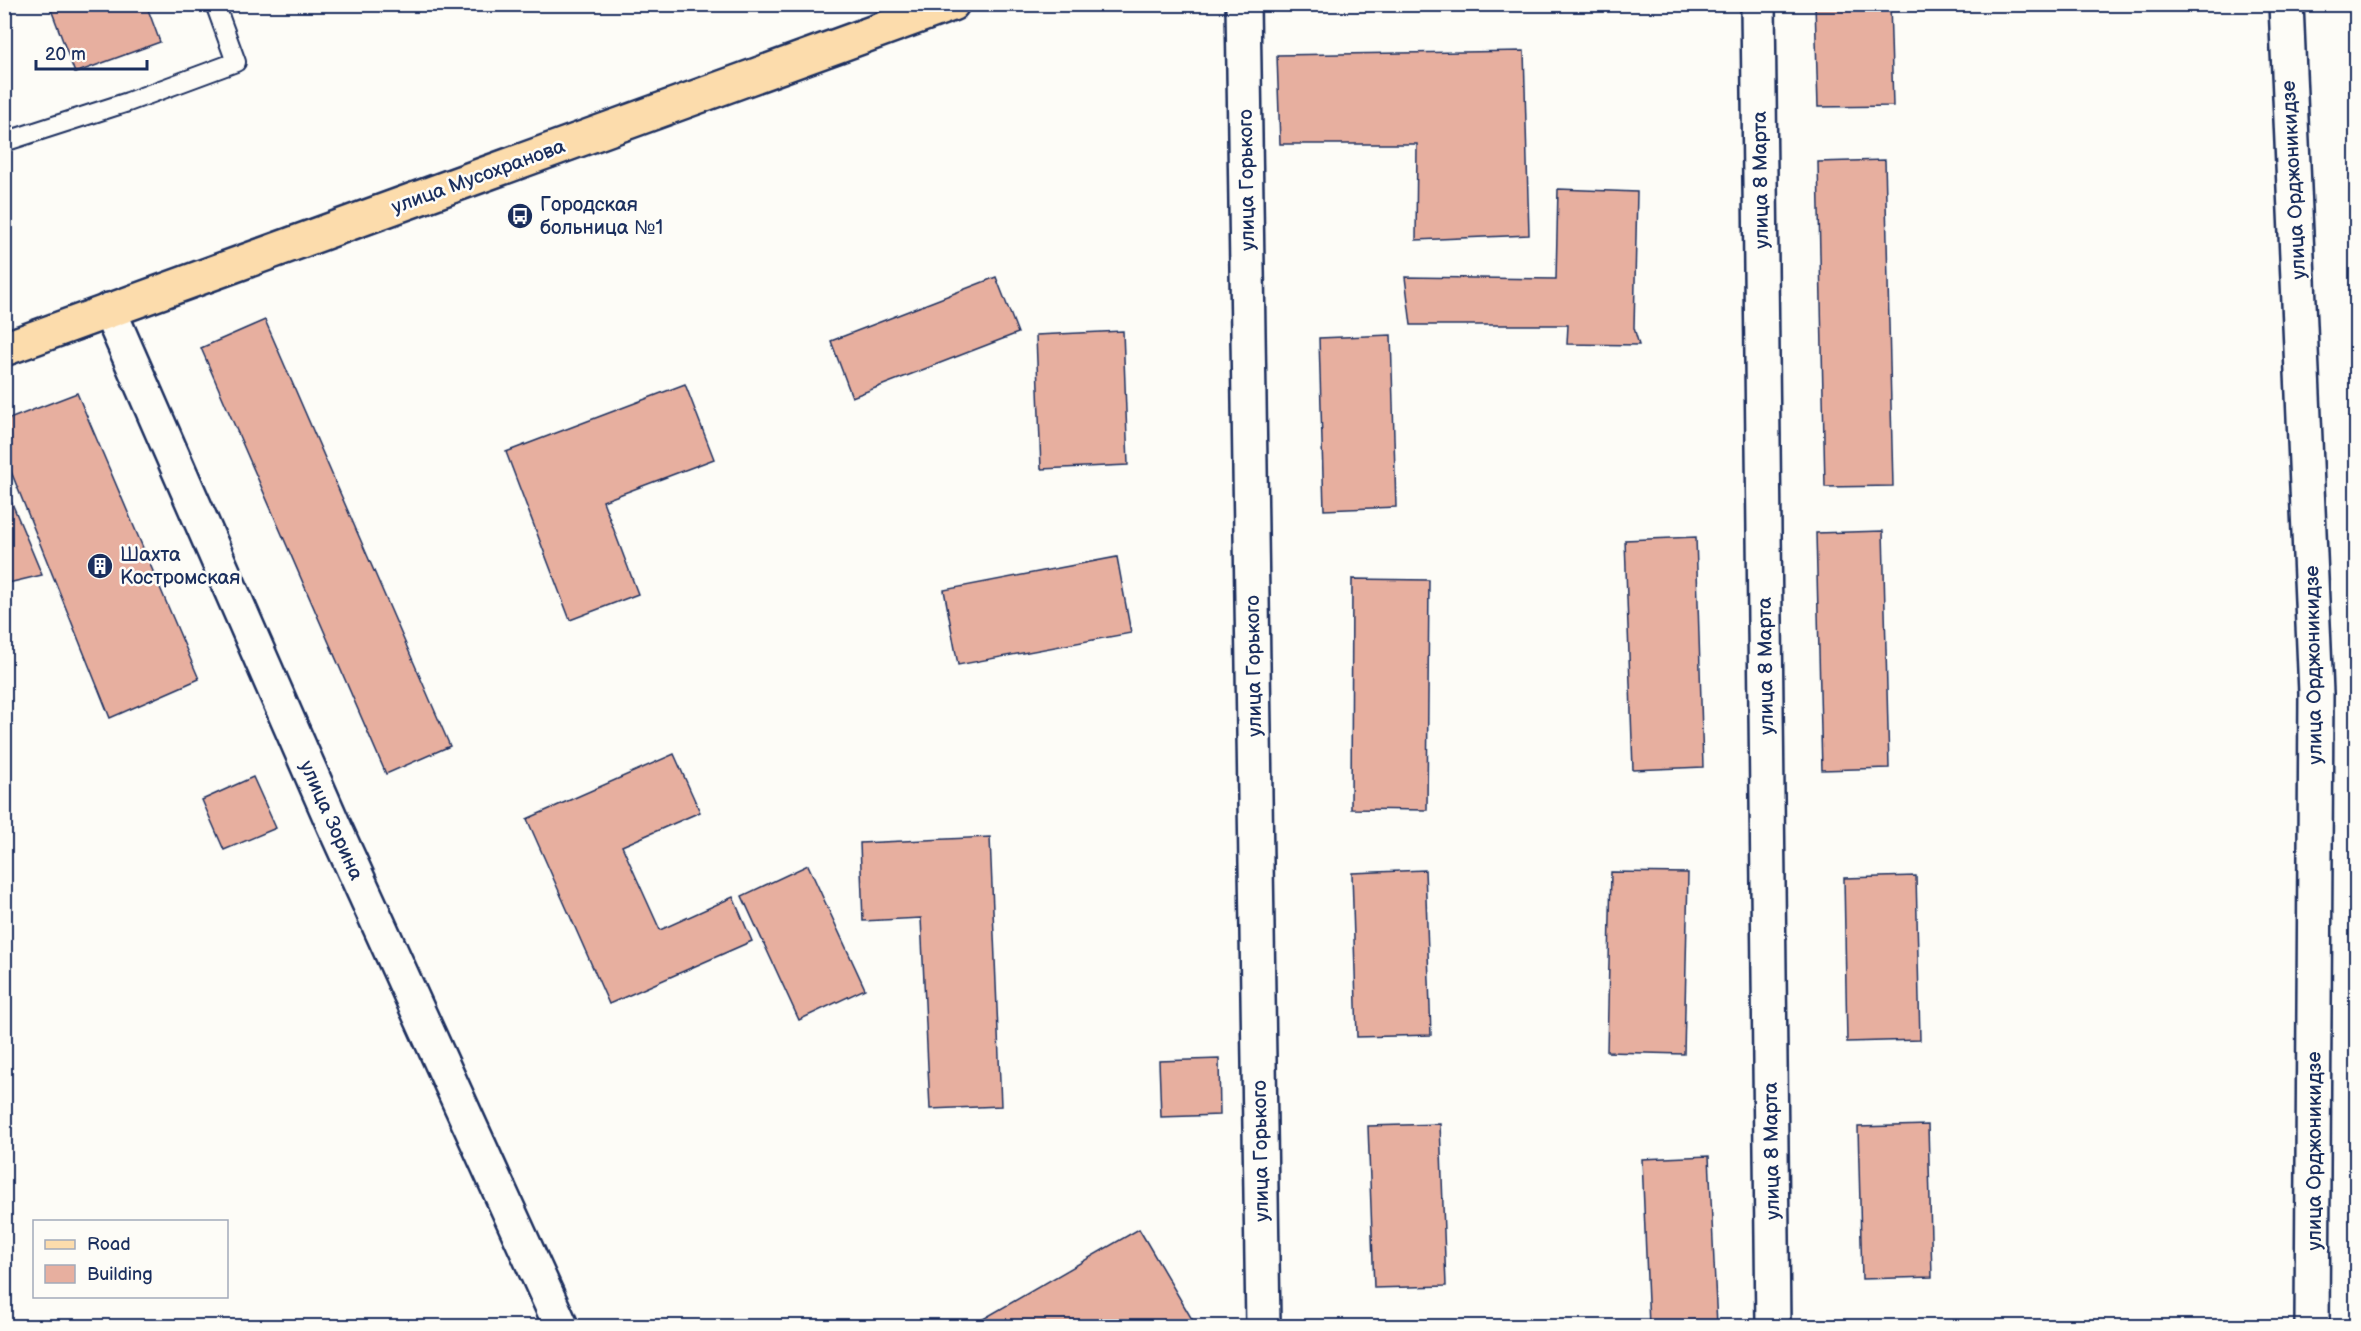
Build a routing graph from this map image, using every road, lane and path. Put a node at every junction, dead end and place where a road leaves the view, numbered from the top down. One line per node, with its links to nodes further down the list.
1 (214, 4): 6 (lane)
2 (952, 4): 7 (main road, улица Мусохранова)
3 (1243, 4): 10 (street, улица Горького)
4 (1758, 4): 11 (street, улица 8 Марта)
5 (2286, 4): 12 (street, улица Орджоникидзе)
6 (4, 142)
7 (109, 310): 8 (main road, улица Мусохранова); 9 (street, улица Зорина)
8 (4, 349)
9 (561, 1326)
10 (1263, 1326)
11 (1773, 1326)
12 (2312, 1326)

